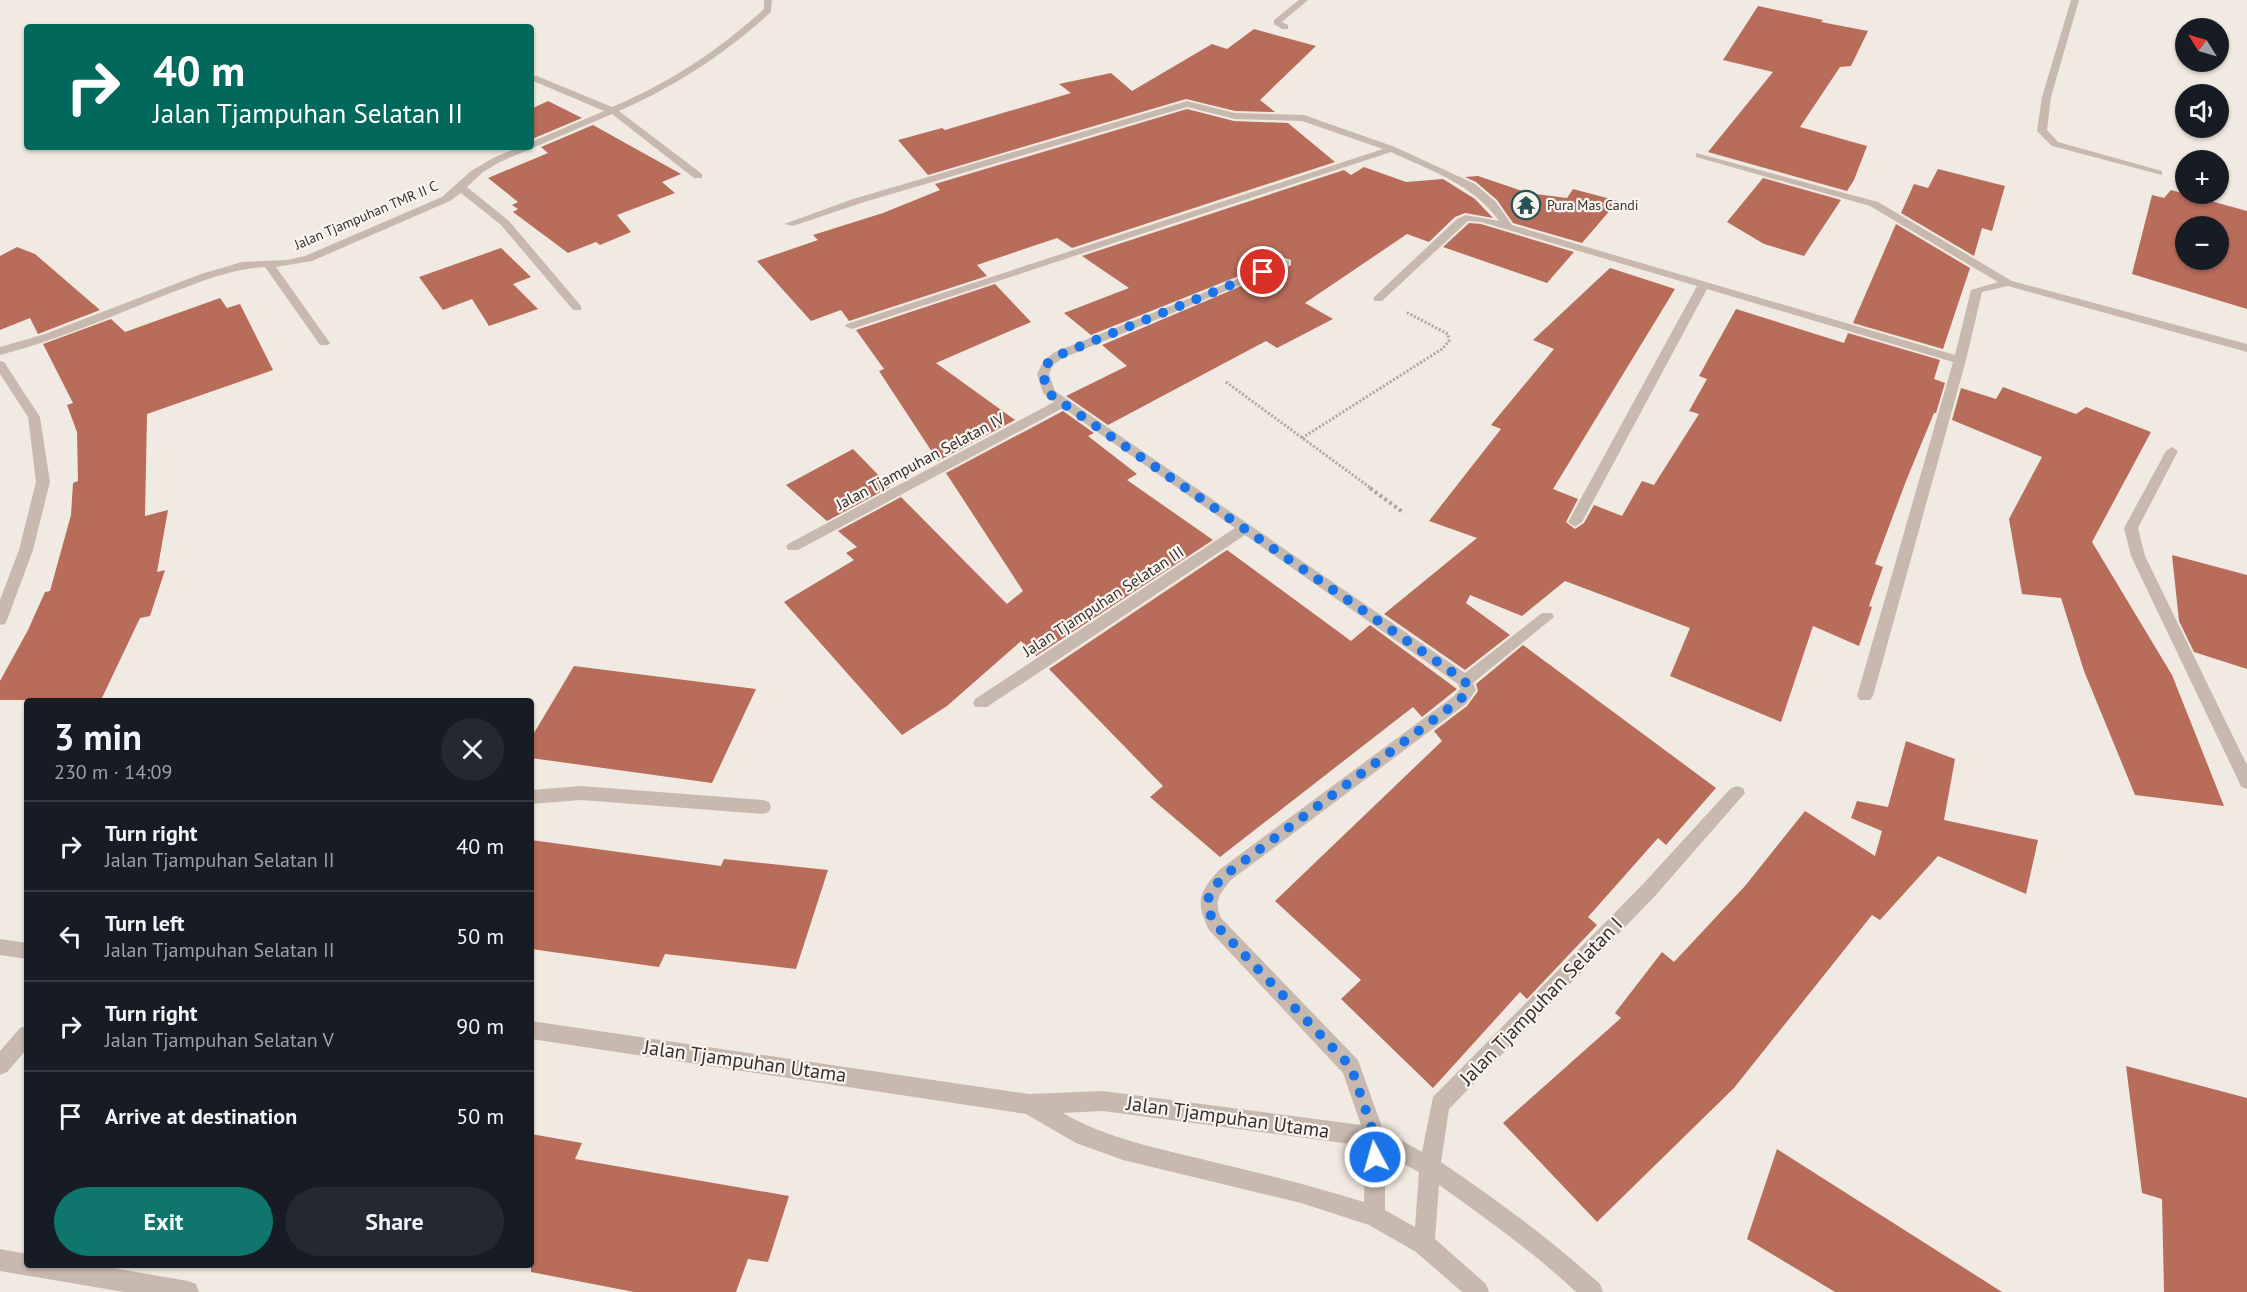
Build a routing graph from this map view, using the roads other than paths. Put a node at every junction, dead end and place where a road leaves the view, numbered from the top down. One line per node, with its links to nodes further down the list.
1 (768, 0): 6 (street, Jalan Tjampuhan TMR II C)
2 (1304, 0): 4 (street)
3 (2075, 0): 11 (street)
4 (1285, 27)
5 (534, 78): 6 (street)
6 (613, 111): 7 (street, Jalan Tjampuhan TMR II C); 12 (street)
7 (534, 144)
8 (1392, 149): 14 (street); 15 (street); 22 (street)
9 (520, 150): 13 (street, Jalan Tjampuhan TMR II C)
10 (1699, 155): 18 (street)
11 (2158, 173)
12 (698, 176)
13 (462, 188): 16 (street, Jalan Tjampuhan TMR II C); 21 (street)
14 (789, 224)
15 (1508, 226): 19 (street); 20 (street)
16 (268, 263): 23 (street); 25 (street, Jalan Tjampuhan TMR II C)
17 (1285, 263): 28 (street)
18 (2008, 283): 24 (street); 26 (street)
19 (1703, 286): 26 (street); 30 (street)
20 (1378, 299)
21 (577, 308)
22 (851, 326)
23 (324, 343)
24 (2247, 348)
25 (0, 351)
26 (1960, 360): 36 (street)
27 (0, 365): 34 (street)
28 (1063, 404): 31 (street); 32 (street, Jalan Tjampuhan Selatan IV)
29 (2172, 451): 38 (street)
30 (1575, 522)
31 (1244, 530): 35 (street); 37 (street, Jalan Tjampuhan Selatan III)
32 (793, 548)
33 (1547, 617): 35 (street)
34 (0, 620)
35 (1465, 681): 48 (street)
36 (1865, 696)
37 (981, 703)
38 (2247, 782)
39 (1737, 793): 49 (street, Jalan Tjampuhan Selatan I)
40 (534, 797): 41 (street)
41 (763, 807)
42 (0, 947): 43 (street)
43 (24, 951)
44 (534, 1030): 47 (street, Jalan Tjampuhan Utama)
45 (24, 1038): 46 (street)
46 (0, 1065)
47 (1029, 1104): 48 (street, Jalan Tjampuhan Utama); 50 (street, Jalan Tjampuhan Utama)
48 (1375, 1137): 49 (street, Jalan Tjampuhan Utama); 50 (street)
49 (1430, 1167): 51 (street, Jalan Tjampuhan Selatan I); 57 (street, Jalan Tjampuhan Utama)
50 (1374, 1216): 51 (street, Jalan Tjampuhan Utama)
51 (1424, 1244): 56 (street, Jalan Tjampuhan Utama)
52 (0, 1260): 53 (street)
53 (24, 1264)
54 (47, 1268): 55 (street)
55 (188, 1292)
56 (1478, 1292)
57 (1592, 1292)

